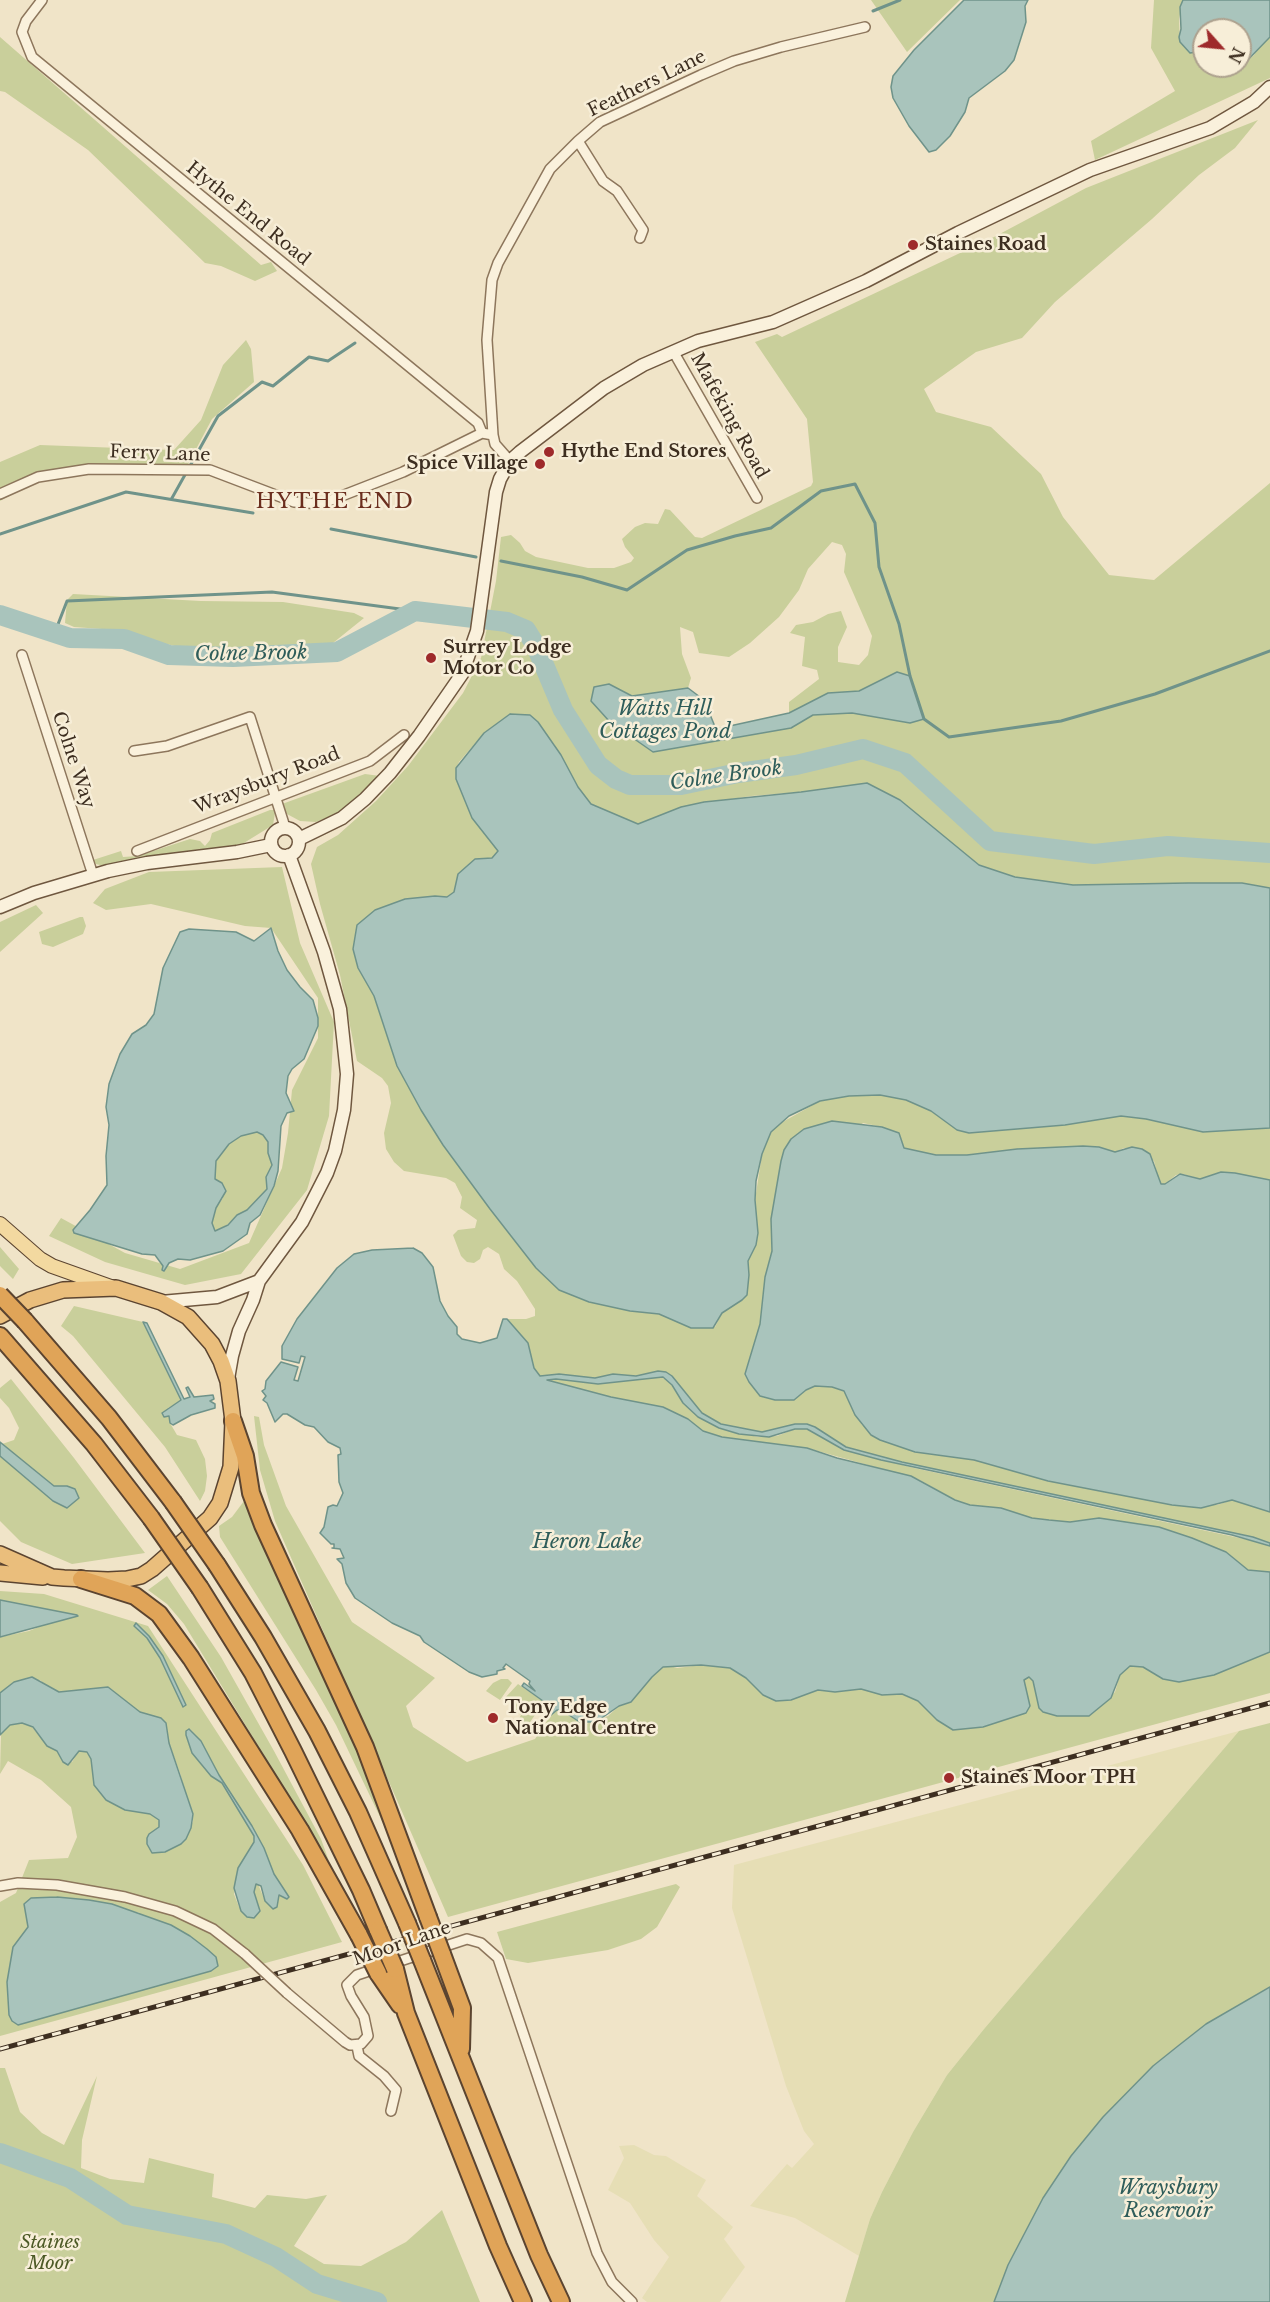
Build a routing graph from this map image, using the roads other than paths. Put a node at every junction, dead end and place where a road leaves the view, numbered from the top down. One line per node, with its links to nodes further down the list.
1 (42, 0): 7 (street, Hythe End Road)
2 (865, 27): 4 (street, Feathers Lane)
3 (1270, 87): 6 (main road)
4 (578, 141): 5 (street); 8 (street, Feathers Lane)
5 (640, 238)
6 (673, 351): 9 (main road); 11 (street, Mafeking Road)
7 (482, 433): 8 (street); 10 (street, Ferry Lane)
8 (493, 435): 9 (street, Feathers Lane)
9 (510, 461): 17 (main road)
10 (0, 494)
11 (757, 498)
12 (22, 655): 21 (street, Colne Way)
13 (404, 735): 15 (street, Wraysbury Road)
14 (134, 751): 15 (street)
15 (277, 797): 16 (street); 19 (street, Wraysbury Road)
16 (285, 827): 17 (main road); 18 (main road)
17 (299, 839): 20 (main road)
18 (271, 845): 20 (main road); 21 (main road)
19 (137, 851)
20 (289, 855): 24 (main road)
21 (93, 875): 22 (main road)
22 (0, 907)
23 (0, 1224): 25 (main road)
24 (259, 1281): 27 (main road); 30 (main road)
25 (116, 1288): 27 (highway); 28 (highway)
26 (0, 1295): 39 (highway, bridge)
27 (161, 1302): 30 (highway)
28 (0, 1316)
29 (2, 1338): 37 (highway, bridge)
30 (228, 1381): 31 (highway)
31 (233, 1421): 35 (highway); 39 (highway, bridge)
32 (0, 1554): 34 (highway)
33 (0, 1573): 34 (highway)
34 (52, 1577): 35 (highway)
35 (81, 1579): 37 (highway, bridge)
36 (0, 1886): 38 (street, bridge)
37 (406, 2013): 41 (highway)
38 (357, 2046): 40 (street); 43 (street, Moor Lane)
39 (461, 2056): 42 (highway)
40 (391, 2111)
41 (523, 2302)
42 (561, 2302)
43 (632, 2302)

